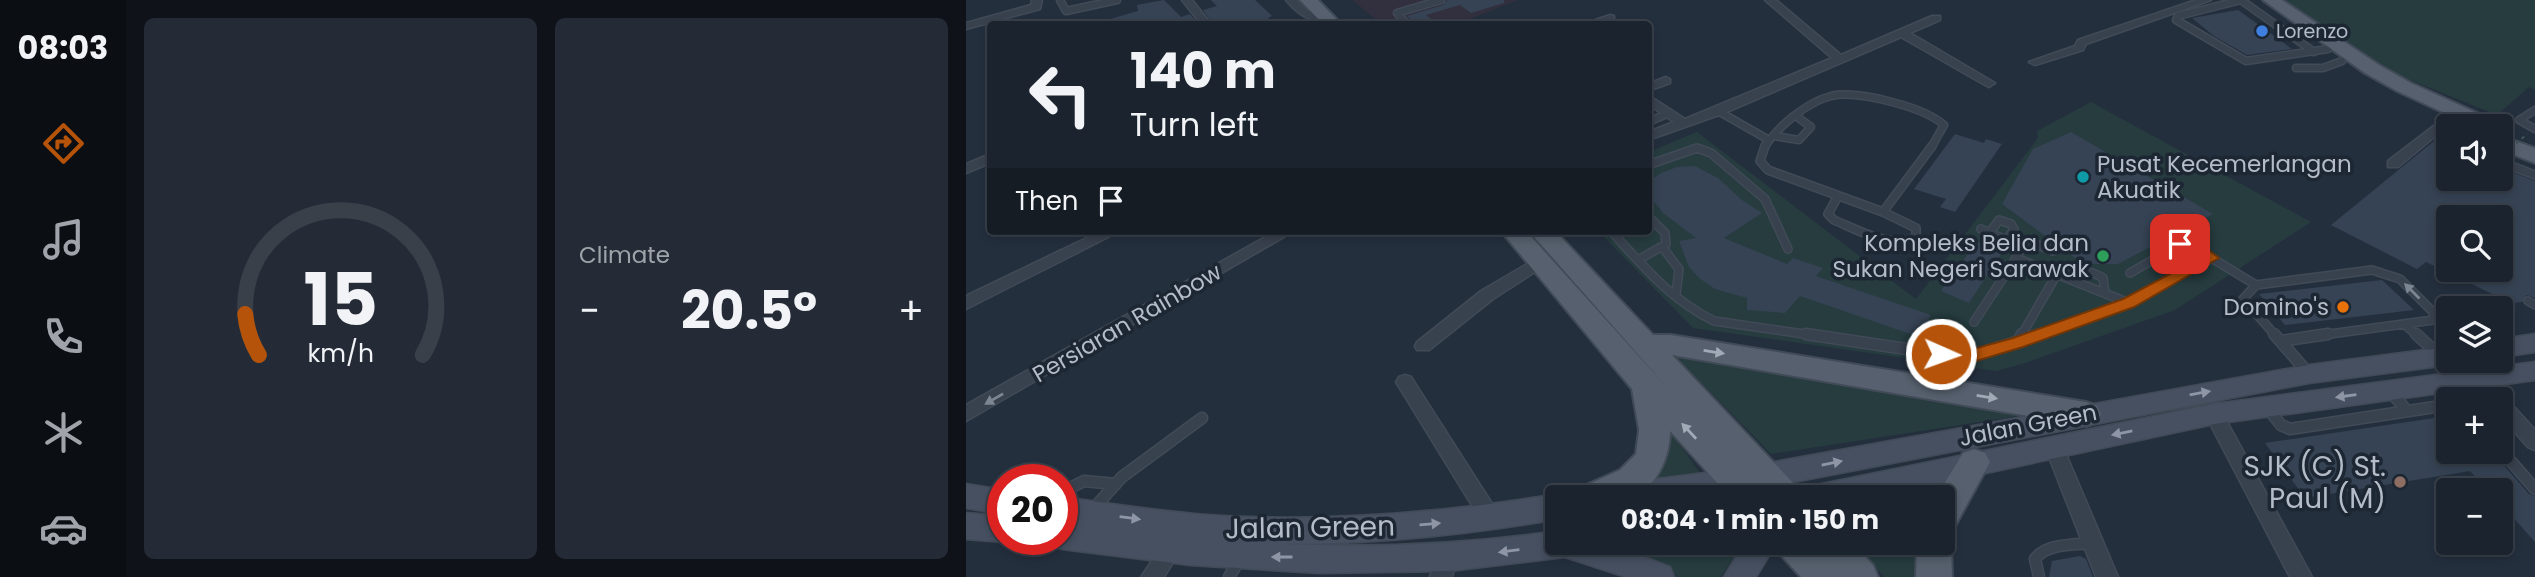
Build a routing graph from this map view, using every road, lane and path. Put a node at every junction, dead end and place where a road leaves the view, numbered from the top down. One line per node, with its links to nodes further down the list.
1 (1037, 0): 21 (street)
2 (1060, 0): 3 (lane)
3 (1117, 0)
4 (1187, 0): 15 (street)
5 (1291, 0): 12 (street)
6 (1441, 0): 19 (lane)
7 (1770, 0): 24 (street)
8 (2206, 0): 25 (street)
9 (2241, 0): 23 (lane); 23 (lane)
10 (2259, 0): 23 (main road)
11 (2271, 0): 35 (main road)
12 (1321, 13): 16 (street); 17 (street); 18 (main road)
13 (1609, 18): 20 (street)
14 (1936, 18): 22 (street)
15 (1204, 21)
16 (1301, 21)
17 (1302, 21)
18 (1344, 21)
19 (1404, 21)
20 (1599, 21)
21 (966, 26)
22 (1902, 33): 24 (street); 28 (street)
23 (2328, 54): 26 (lane); 34 (main road)
24 (1839, 59): 32 (street)
25 (2035, 62)
26 (2296, 68)
27 (1666, 81): 29 (street)
28 (1989, 83)
29 (1652, 86)
30 (1652, 101): 33 (street)
31 (2535, 110): 39 (lane)
32 (1718, 111): 38 (street); 43 (lane)
33 (1670, 113): 37 (lane); 38 (street)
34 (2439, 114)
35 (2465, 114)
36 (1796, 116): 43 (lane); 43 (lane); 55 (lane)
37 (1652, 120)
38 (1683, 123): 41 (street)
39 (2535, 129)
40 (2513, 134): 44 (main road)
41 (1652, 135)
42 (2436, 135): 50 (street)
43 (1772, 138): 54 (lane)
44 (2531, 139): 46 (path, bridge)
45 (2513, 147): 47 (main road)
46 (2513, 150)
47 (2535, 156)
48 (987, 159): 52 (street)
49 (1652, 163): 67 (lane)
50 (2393, 164)
51 (2513, 167): 53 (lane)
52 (966, 169)
53 (2535, 175)
54 (1839, 196): 55 (lane); 55 (lane)
55 (1883, 212)
56 (1652, 220): 66 (lane)
57 (1981, 229): 58 (lane)
58 (1990, 233): 64 (lane); 64 (lane)
59 (1104, 235): 78 (street)
60 (1280, 235): 100 (street, Persiaran Rainbow, one-way to 100)
61 (1516, 235): 72 (main road)
62 (1545, 235): 85 (main road)
63 (1615, 235): 71 (lane)
64 (2007, 239): 65 (lane)
65 (2022, 247): 68 (lane); 69 (lane)
66 (1663, 248): 71 (lane); 77 (lane)
67 (1788, 249)
68 (2053, 251)
69 (2017, 258): 74 (lane); 80 (lane)
70 (2212, 258): 73 (lane); 75 (lane); 79 (lane)
71 (1638, 260): 77 (lane)
72 (1539, 262): 86 (street); 94 (main road)
73 (2130, 273)
74 (2057, 274): 76 (lane); 76 (lane); 83 (lane)
75 (2256, 285): 81 (lane, one-way to 75); 82 (lane)
76 (2105, 293): 79 (lane)
77 (1676, 295): 83 (lane)
78 (966, 303)
79 (2129, 303): 83 (lane)
80 (1974, 322)
81 (2404, 324): 82 (lane); 88 (lane)
82 (2281, 341): 91 (lane)
83 (2017, 343)
84 (2535, 343): 87 (main road)
85 (1646, 345): 101 (main road, one-way to 101); 113 (main road)
86 (1423, 346)
87 (2513, 346)
88 (2436, 350)
89 (2436, 357): 91 (main road, Jalan Green)
90 (2535, 371): 92 (main road, Jalan Green)
91 (2309, 374): 101 (main road, Jalan Green, one-way to 91)
92 (2477, 378): 95 (street); 96 (main road, Jalan Green)
93 (1405, 382): 123 (street)
94 (1646, 385): 111 (main road); 112 (main road, one-way to 94)
95 (2485, 387)
96 (2389, 390): 97 (main road, Jalan Green, one-way to 97); 99 (lane)
97 (2267, 407): 99 (lane); 102 (main road, Jalan Green)
98 (2436, 407): 99 (lane)
99 (2407, 411)
100 (966, 414)
101 (2086, 414): 114 (main road, Jalan Green, one-way to 101)
102 (2214, 414): 106 (main road, Jalan Green, one-way to 106); 145 (street)
103 (1202, 418): 110 (lane)
104 (2513, 418): 105 (street)
105 (2535, 442)
106 (2054, 447): 107 (main road, Jalan Green); 127 (street)
107 (1974, 462): 115 (main road, Jalan Green); 117 (main road)
108 (2513, 464): 116 (lane)
109 (1078, 484): 110 (lane)
110 (1116, 484): 121 (lane)
111 (1623, 485)
112 (1756, 485)
113 (1757, 485)
114 (1772, 485)
115 (1871, 485)
116 (2535, 489)
117 (1955, 495)
118 (966, 496): 119 (main road)
119 (987, 499)
120 (1545, 509): 123 (main road, Jalan Green)
121 (1078, 510)
122 (1078, 511): 123 (main road, Jalan Green, one-way to 123)
123 (1491, 519)
124 (966, 526): 125 (main road)
125 (987, 528)
126 (1078, 538): 129 (main road, Jalan Green)
127 (2093, 543): 143 (lane); 144 (street)
128 (1545, 548): 136 (main road, Jalan Green, one-way to 136)
129 (1170, 551): 135 (main road, Jalan Green); 137 (street)
130 (1605, 555): 138 (main road)
131 (1753, 555): 139 (main road)
132 (1803, 555): 140 (main road)
133 (1840, 555): 141 (main road)
134 (1934, 555): 142 (main road)
135 (1235, 567): 136 (main road, Jalan Green, one-way to 135)
136 (1444, 568)
137 (1152, 577)
138 (1659, 577)
139 (1739, 577)
140 (1824, 577)
141 (1860, 577)
142 (1934, 577)
143 (2039, 577)
144 (2107, 577)
145 (2301, 577)

